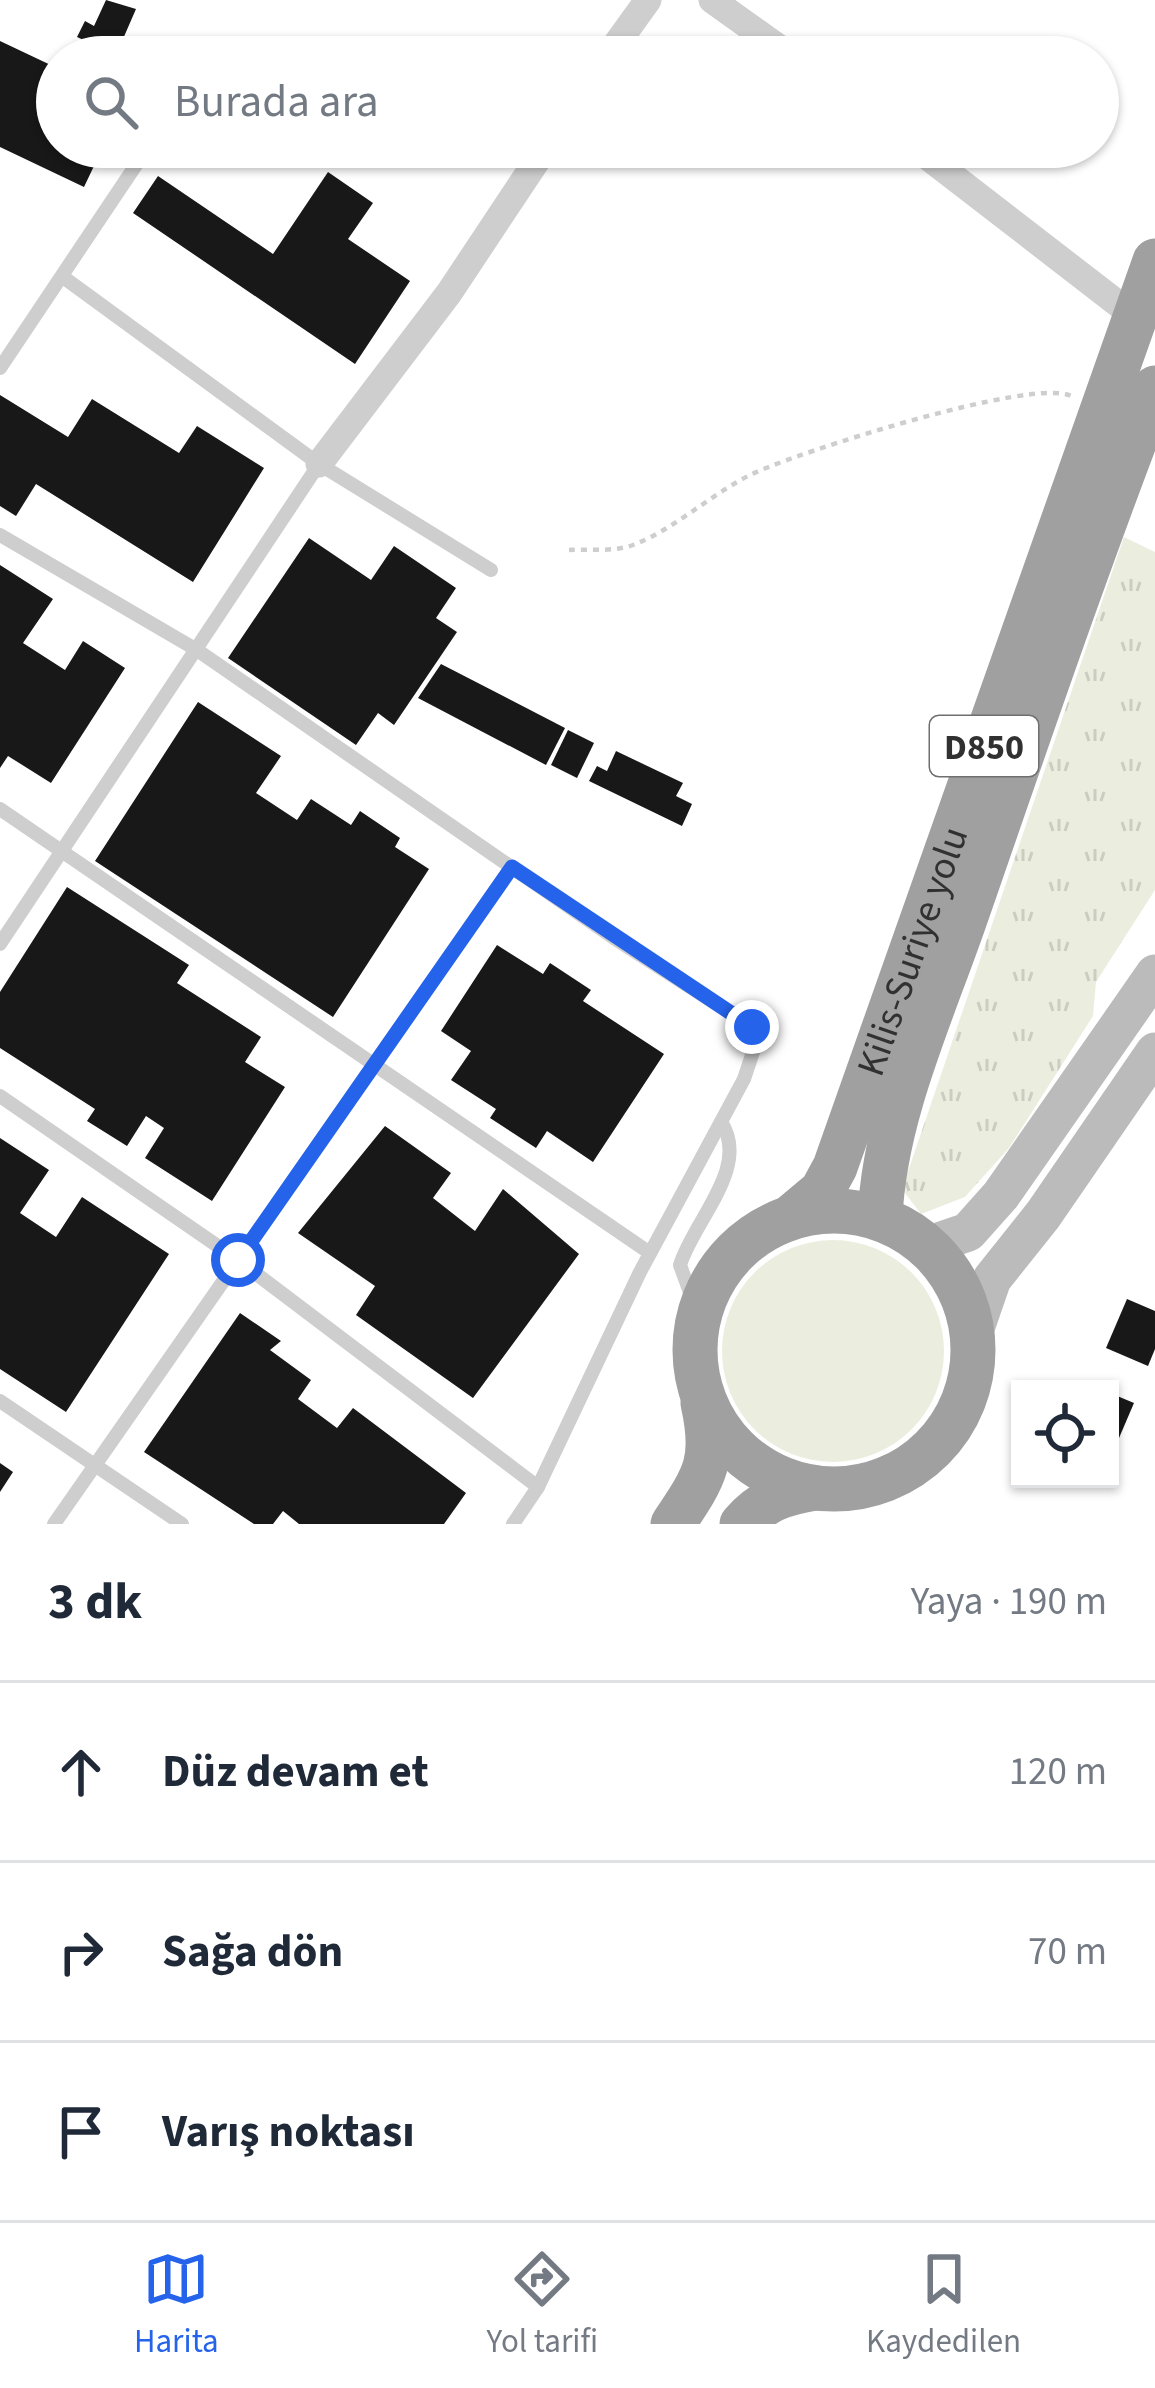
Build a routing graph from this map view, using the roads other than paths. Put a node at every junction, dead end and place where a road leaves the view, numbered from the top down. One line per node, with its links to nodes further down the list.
1 (647, 0): 3 (street)
2 (712, 0): 4 (street)
3 (622, 36)
4 (763, 36)
5 (134, 168): 9 (lane)
6 (532, 168): 13 (street)
7 (942, 168): 10 (street)
8 (1155, 261): 10 (highway, Kilis-Suriye yolu / D850)
9 (63, 277): 11 (lane); 13 (lane)
10 (1139, 320): 26 (highway, Kilis-Suriye yolu / D850)
11 (0, 368)
12 (1155, 388): 27 (highway, D850)
13 (319, 464): 15 (lane); 16 (lane)
14 (0, 536): 16 (lane)
15 (491, 570)
16 (197, 650): 18 (lane); 19 (lane)
17 (0, 809): 18 (lane)
18 (62, 851): 20 (lane); 23 (lane)
19 (512, 867): 23 (lane); 25 (lane)
20 (0, 944)
21 (1155, 974): 28 (main road)
22 (1155, 1052): 32 (main road)
23 (374, 1064): 29 (lane); 30 (lane)
24 (0, 1096): 30 (lane)
25 (721, 1121): 29 (lane); 31 (lane)
26 (791, 1217): 27 (highway); 31 (highway)
27 (880, 1218): 28 (highway)
28 (927, 1246): 32 (highway)
29 (650, 1253): 36 (lane)
30 (238, 1260): 35 (lane); 36 (lane)
31 (699, 1317): 33 (highway)
32 (973, 1337): 37 (highway)
33 (699, 1383): 37 (highway); 41 (highway)
34 (0, 1401): 35 (lane)
35 (95, 1465): 38 (lane); 39 (lane)
36 (538, 1486): 40 (lane)
37 (814, 1488): 42 (highway)
38 (54, 1524)
39 (182, 1524)
40 (513, 1524)
41 (673, 1524)
42 (742, 1524)

